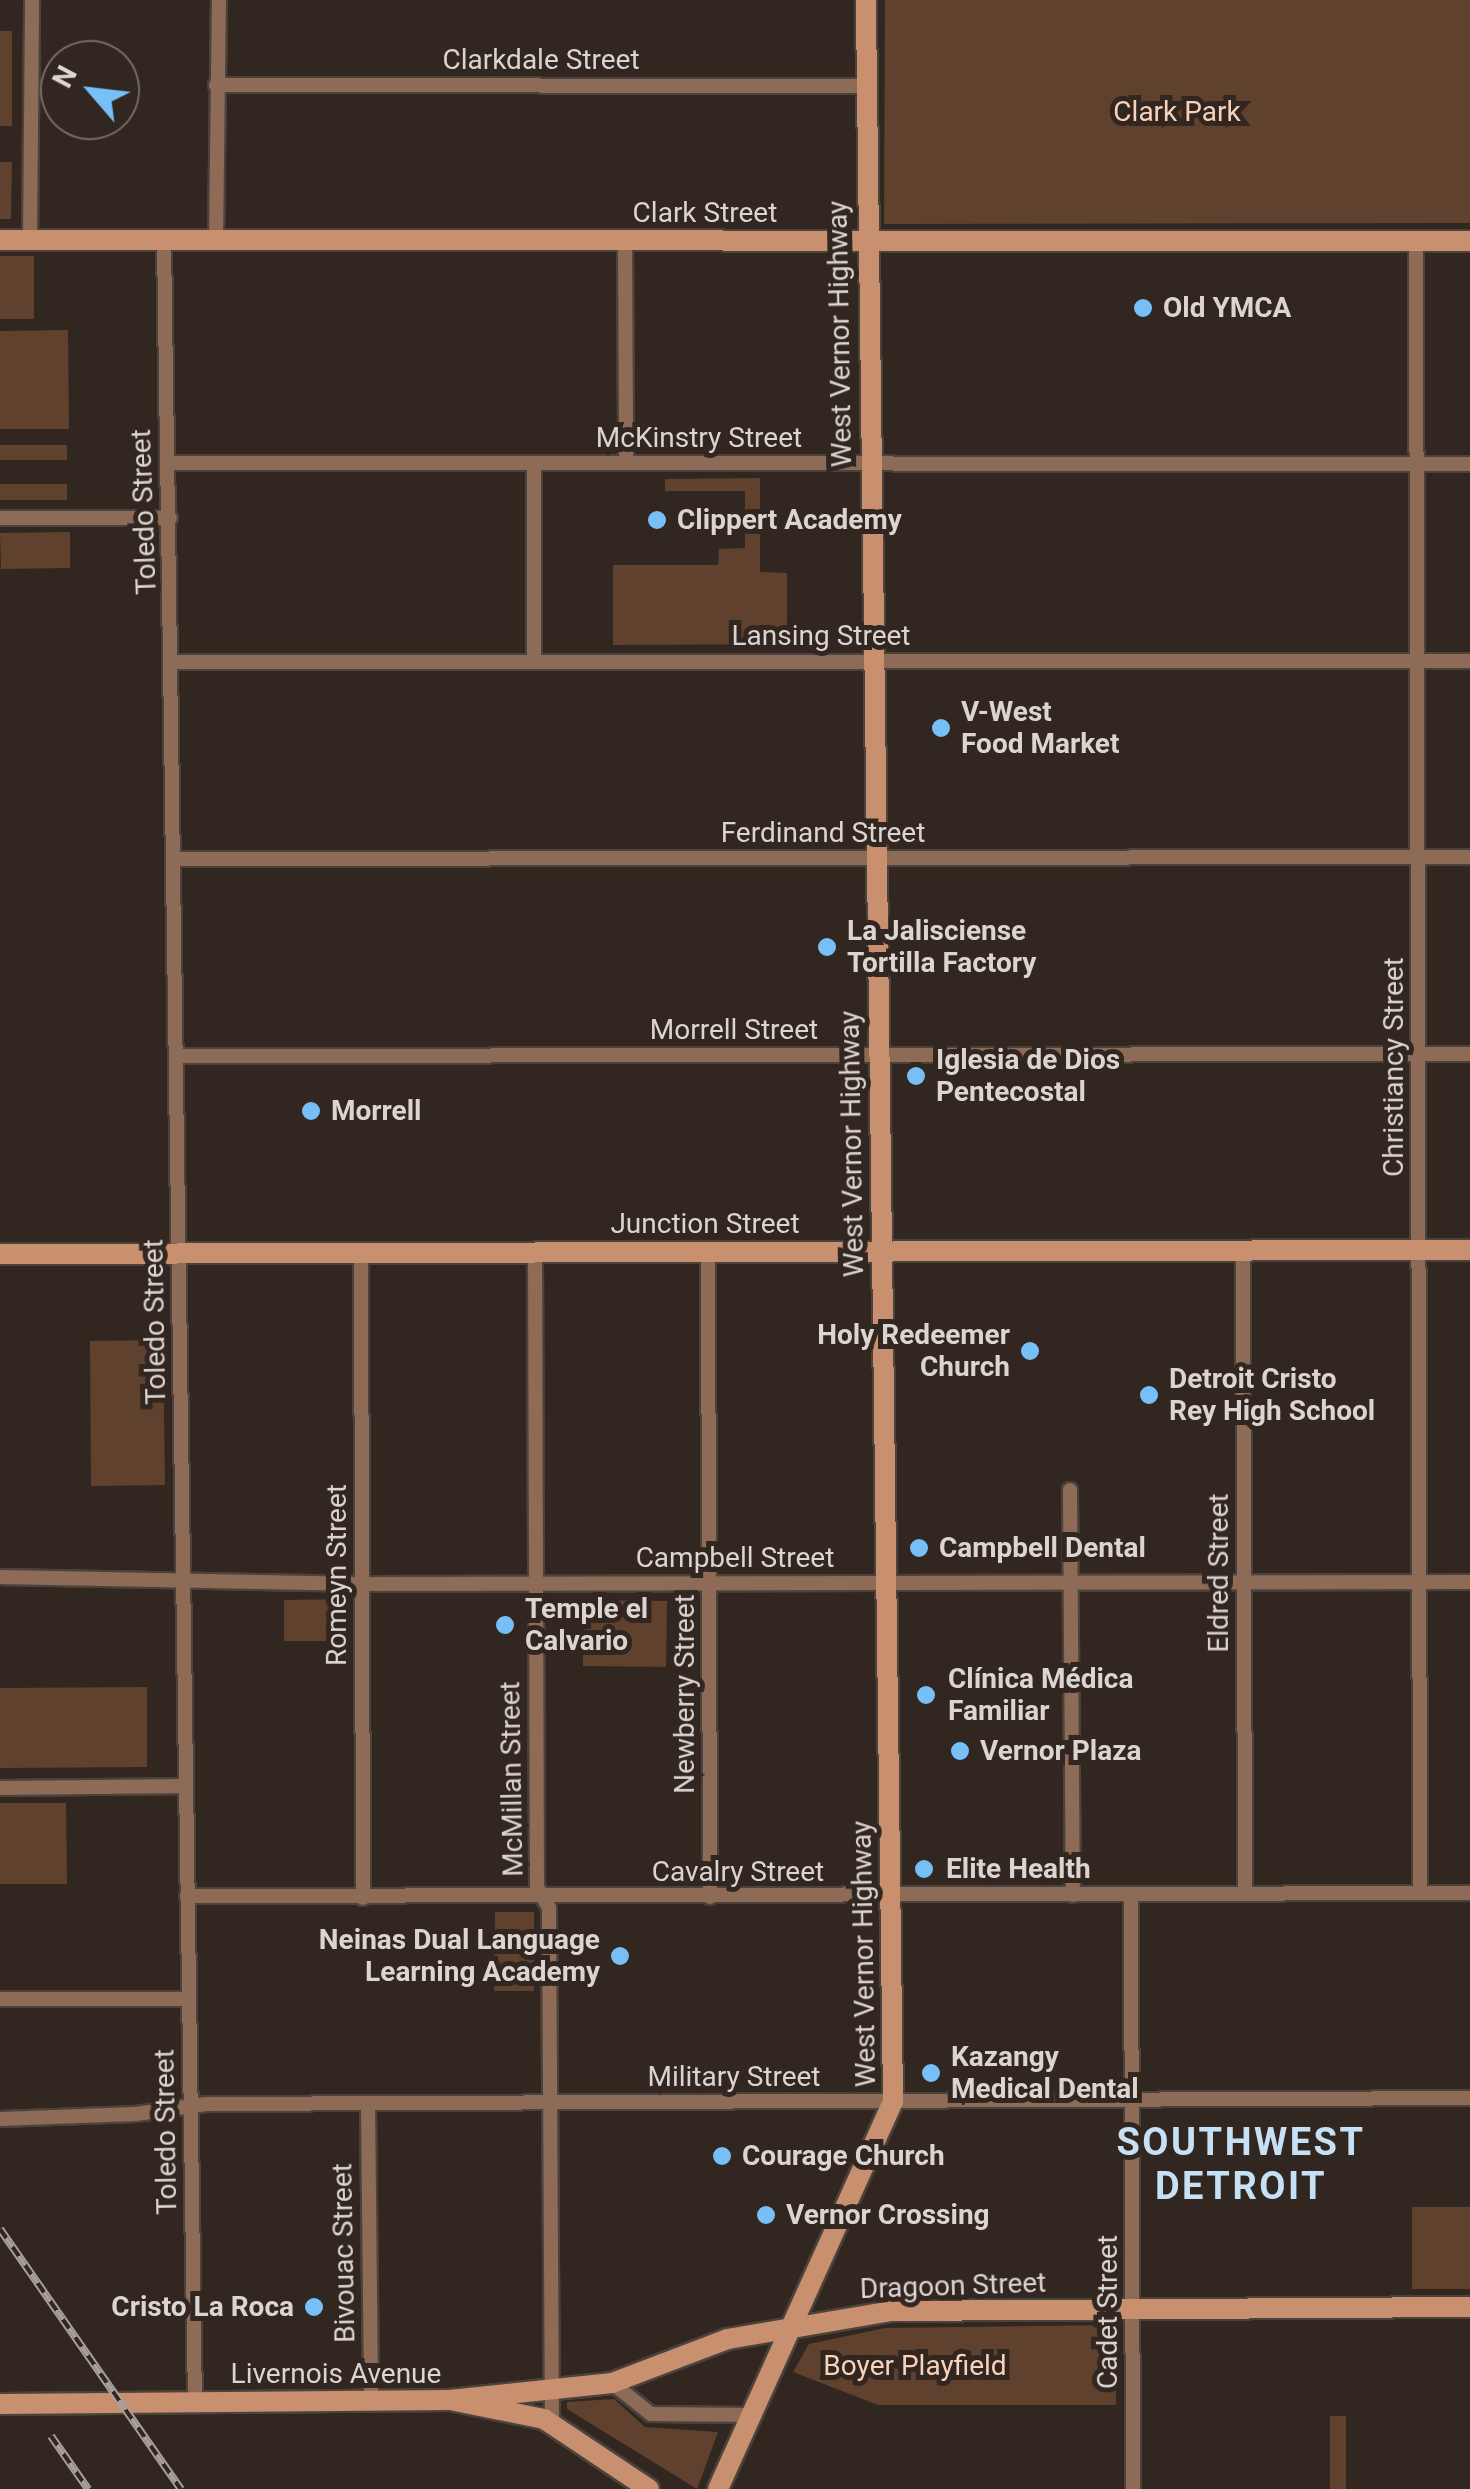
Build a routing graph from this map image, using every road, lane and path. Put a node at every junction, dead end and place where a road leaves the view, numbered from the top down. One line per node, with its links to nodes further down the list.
1 (32, 0): 7 (street)
2 (218, 0): 4 (street)
3 (866, 0): 5 (street, West Vernor Highway)
4 (216, 85): 5 (street, Clarkdale Street); 10 (street)
5 (866, 86): 9 (street, West Vernor Highway)
6 (0, 240): 7 (street, Clark Street)
7 (30, 240): 8 (street, Clark Street)
8 (164, 240): 10 (street, Clark Street); 16 (street, Toledo Street)
9 (866, 240): 11 (street, Clark Street); 12 (street, Clark Street); 17 (street, West Vernor Highway)
10 (216, 241): 11 (street, Clark Street)
11 (625, 241): 15 (street)
12 (1416, 241): 13 (street, Clark Street); 18 (street, Christiancy Street)
13 (1470, 241)
14 (534, 463): 15 (street, McKinstry Street); 16 (street, McKinstry Street); 26 (street)
15 (626, 463): 17 (street, McKinstry Street)
16 (167, 464): 21 (street, Toledo Street)
17 (868, 464): 18 (street, McKinstry Street); 22 (street, West Vernor Highway)
18 (1417, 464): 19 (street, McKinstry Street); 23 (street, Christiancy Street)
19 (1470, 464)
20 (0, 518): 21 (street)
21 (170, 518): 25 (street, Toledo Street)
22 (872, 661): 23 (street, Lansing Street); 26 (street, Lansing Street); 27 (street, West Vernor Highway)
23 (1418, 661): 24 (street, Lansing Street); 28 (street, Christiancy Street)
24 (1470, 661)
25 (172, 662): 26 (street, Lansing Street); 30 (street, Toledo Street)
26 (534, 662)
27 (875, 858): 28 (street, Ferdinand Street); 30 (street, Ferdinand Street); 31 (street, West Vernor Highway)
28 (1419, 858): 29 (street, Ferdinand Street); 32 (street, Christiancy Street)
29 (1470, 858)
30 (175, 859): 34 (street, Toledo Street)
31 (878, 1054): 32 (street, Morrell Street); 34 (street, Morrell Street); 38 (street, West Vernor Highway)
32 (1420, 1054): 33 (street, Morrell Street); 36 (street, Christiancy Street)
33 (1470, 1054)
34 (177, 1056): 42 (street, Toledo Street)
35 (1244, 1250): 36 (street, Junction Street); 38 (street, Junction Street); 47 (street, Eldred Street)
36 (1419, 1250): 37 (street, Junction Street); 48 (street, Christiancy Street)
37 (1470, 1250)
38 (882, 1251): 41 (street, Junction Street); 52 (street, West Vernor Highway)
39 (361, 1252): 40 (street, Junction Street); 42 (street, Junction Street); 54 (street, Romeyn Street)
40 (535, 1252): 41 (street, Junction Street); 50 (street, McMillan Street)
41 (708, 1252): 51 (street, Newberry Street)
42 (180, 1253): 43 (street, Junction Street); 46 (street, Toledo Street)
43 (0, 1254)
44 (1070, 1490): 53 (street)
45 (0, 1577): 46 (street, Campbell Street)
46 (184, 1579): 54 (street, Campbell Street); 55 (street, Toledo Street)
47 (1244, 1582): 48 (street, Campbell Street); 53 (street, Campbell Street); 58 (street, Eldred Street)
48 (1419, 1582): 49 (street, Campbell Street); 59 (street, Christiancy Street)
49 (1470, 1582)
50 (535, 1583): 51 (street, Campbell Street); 54 (street, Campbell Street); 66 (street, McMillan Street)
51 (709, 1583): 52 (street, Campbell Street); 64 (street, Newberry Street)
52 (888, 1583): 53 (street, Campbell Street); 62 (street, West Vernor Highway)
53 (1070, 1583): 63 (street)
54 (362, 1584): 65 (street, Romeyn Street)
55 (186, 1786): 56 (street); 61 (street, Toledo Street)
56 (0, 1788)
57 (1470, 1893): 59 (street, Cavalry Street)
58 (1246, 1894): 59 (street, Cavalry Street); 60 (street, Cavalry Street)
59 (1420, 1894)
60 (1131, 1895): 63 (street, Cavalry Street); 70 (street, Cadet Street)
61 (187, 1896): 65 (street, Cavalry Street); 67 (street, Toledo Street)
62 (892, 1896): 63 (street, Cavalry Street); 64 (street, Cavalry Street); 71 (street, West Vernor Highway)
63 (1074, 1896)
64 (710, 1897): 66 (street, Cavalry Street)
65 (363, 1898): 66 (street, Cavalry Street)
66 (543, 1898): 72 (street, McMillan Street)
67 (188, 1998): 68 (street); 74 (street, Toledo Street)
68 (0, 1999)
69 (1470, 2098): 70 (street, Military Street)
70 (1132, 2100): 71 (street, Military Street); 77 (street, Cadet Street)
71 (894, 2101): 72 (street, Military Street); 78 (street, West Vernor Highway)
72 (551, 2103): 73 (street, Military Street); 80 (street, McMillan Street)
73 (368, 2104): 74 (street, Military Street); 82 (street, Bivouac Street)
74 (190, 2109): 75 (street, Military Street); 83 (street, Toledo Street)
75 (0, 2119)
76 (1470, 2307): 77 (street, Dragoon Street)
77 (1133, 2309): 78 (street, Dragoon Street); 89 (street, Cadet Street)
78 (794, 2327): 79 (street, Dragoon Street); 85 (street, West Vernor Highway)
79 (612, 2383): 80 (street, Dragoon Street); 85 (street)
80 (554, 2389): 81 (street, Dragoon Street); 86 (street, McMillan Street)
81 (450, 2400): 82 (street, Livernois Avenue); 86 (street, Livernois Avenue)
82 (371, 2402): 83 (street, Livernois Avenue)
83 (195, 2403): 84 (street, Livernois Avenue)
84 (0, 2404)
85 (754, 2414): 88 (street, West Vernor Highway)
86 (552, 2423): 87 (street, Livernois Avenue)
87 (649, 2489)
88 (718, 2489)
89 (1133, 2489)

